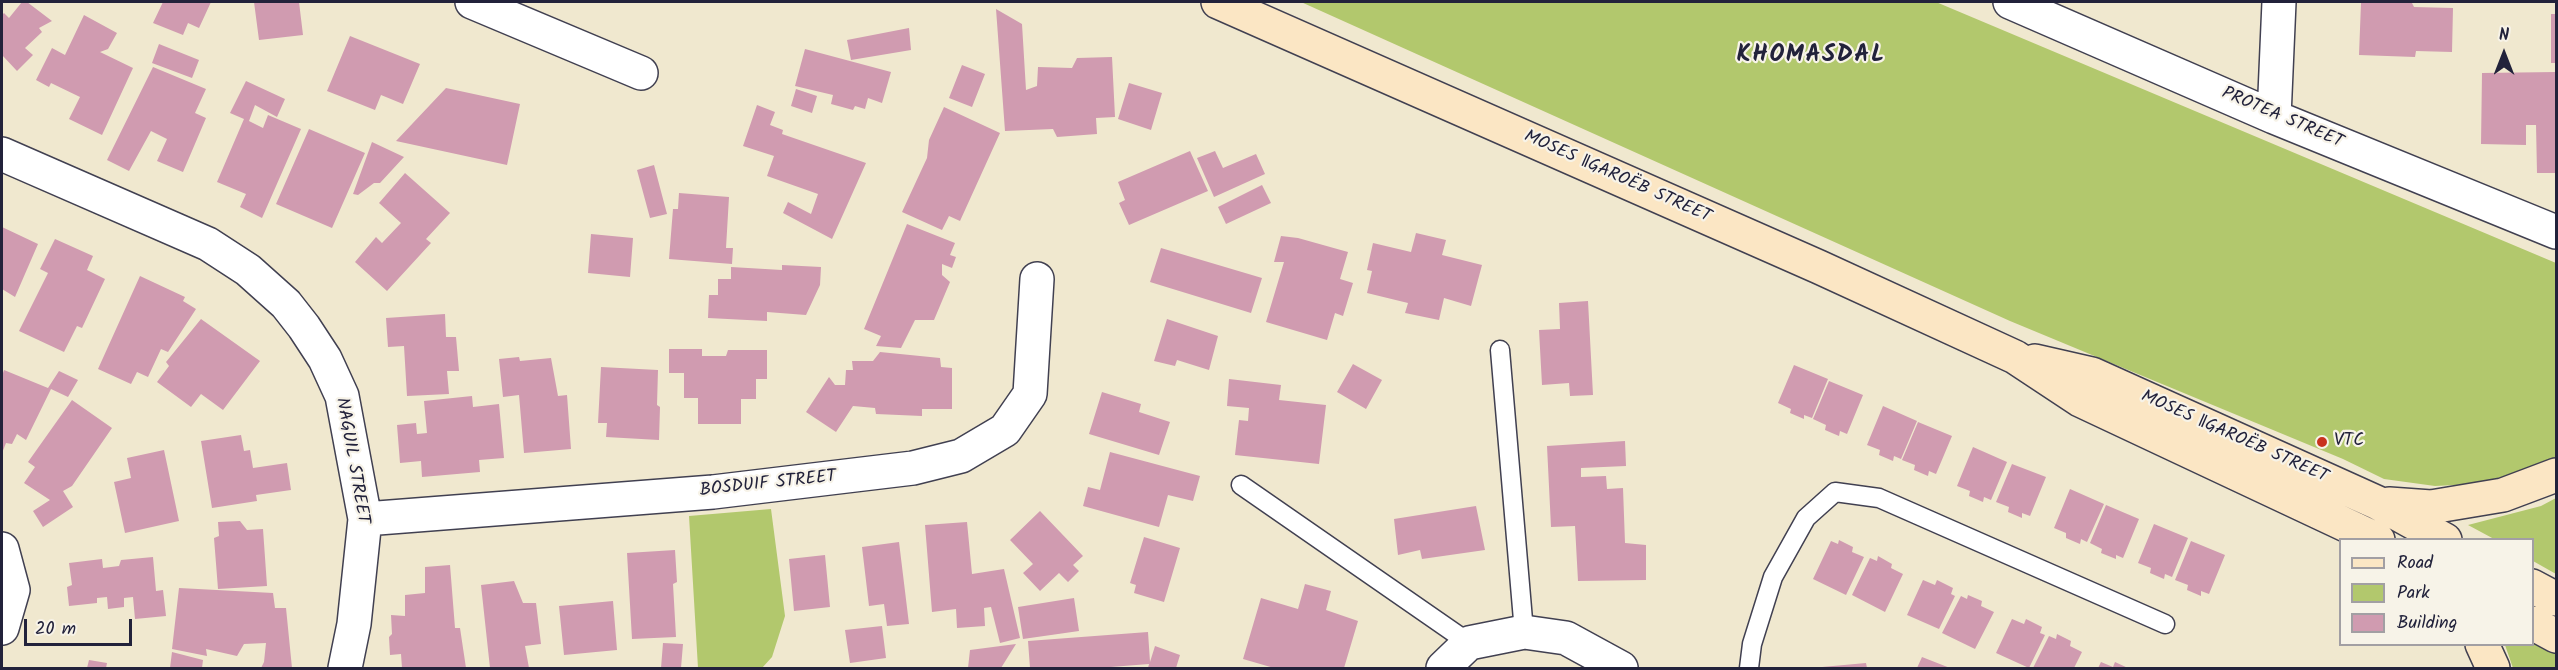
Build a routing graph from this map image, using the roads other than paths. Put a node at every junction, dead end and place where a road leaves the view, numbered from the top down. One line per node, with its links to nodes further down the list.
1 (472, 2): 5 (street)
2 (1218, 2): 11 (main road, MOSES ǁGAROËB STREET)
3 (2010, 2): 6 (street, PROTEA STREET)
4 (2279, 2): 6 (street)
5 (641, 73)
6 (2274, 117): 8 (street, PROTEA STREET)
7 (2, 154): 15 (street, NAGUIL STREET)
8 (2556, 232)
9 (1037, 279): 15 (street, BOSDUIF STREET)
10 (1500, 351): 24 (lane)
11 (2015, 357): 14 (main road, MOSES ǁGAROËB STREET); 16 (main road, MOSES ǁGAROËB STREET)
12 (2556, 475): 14 (main road)
13 (1241, 485): 26 (lane)
14 (2378, 503): 17 (main road, MOSES ǁGAROËB STREET)
15 (365, 519): 28 (street, NAGUIL STREET)
16 (2374, 538)
17 (2441, 538)
18 (2, 549): 23 (street)
19 (2534, 587): 20 (main road)
20 (2556, 599)
21 (2165, 624): 31 (lane)
22 (2534, 624): 25 (main road)
23 (2, 628)
24 (1524, 633): 26 (street); 30 (street)
25 (2556, 636)
26 (1468, 643): 29 (street)
27 (2482, 646): 32 (main road)
28 (345, 669)
29 (1443, 669)
30 (1621, 669)
31 (1749, 669)
32 (2493, 669)

